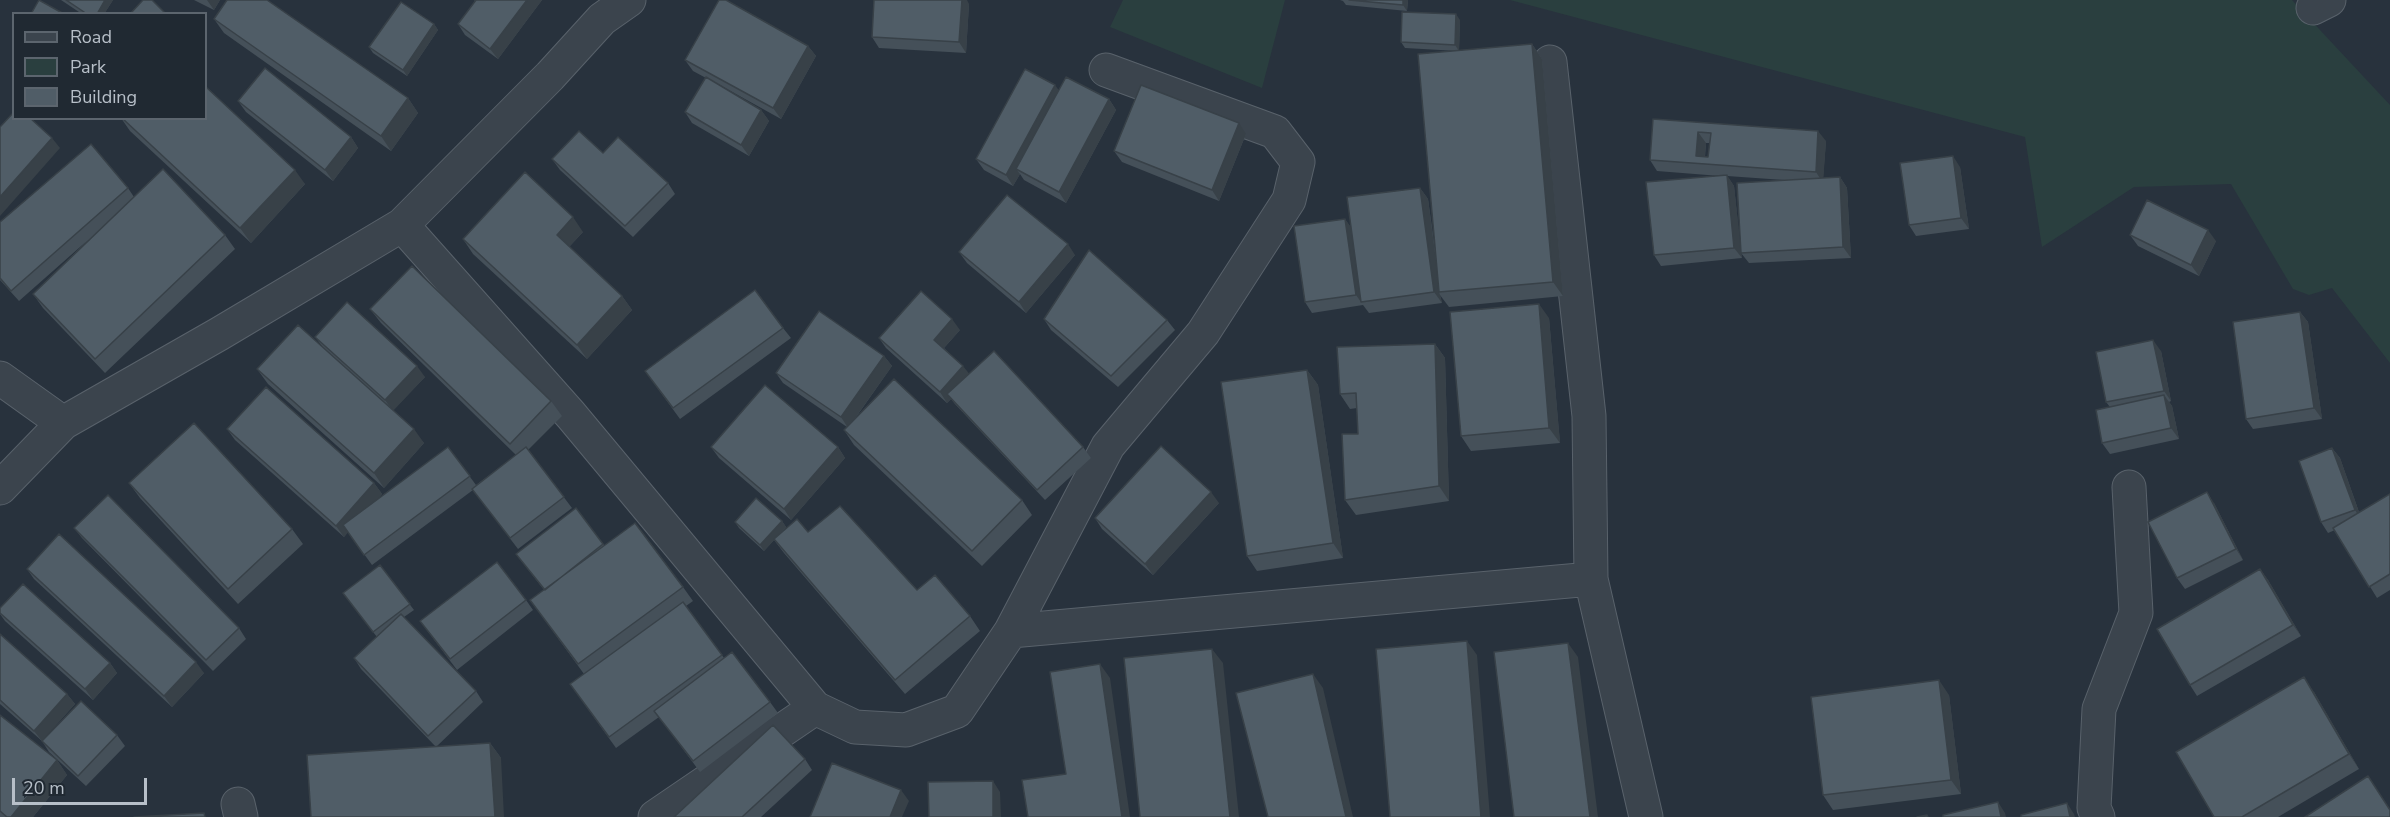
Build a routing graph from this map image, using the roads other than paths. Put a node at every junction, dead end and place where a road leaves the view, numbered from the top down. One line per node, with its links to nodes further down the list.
1 (629, 0): 4 (street)
2 (1550, 62): 9 (street)
3 (1106, 70): 10 (street)
4 (402, 225): 6 (street); 11 (street)
5 (0, 378): 6 (street)
6 (63, 423): 8 (street)
7 (2129, 487): 14 (street)
8 (0, 488)
9 (1591, 579): 10 (street); 13 (street)
10 (1011, 631): 11 (street)
11 (815, 708): 12 (street)
12 (655, 817)
13 (1646, 817)
14 (2098, 817)

